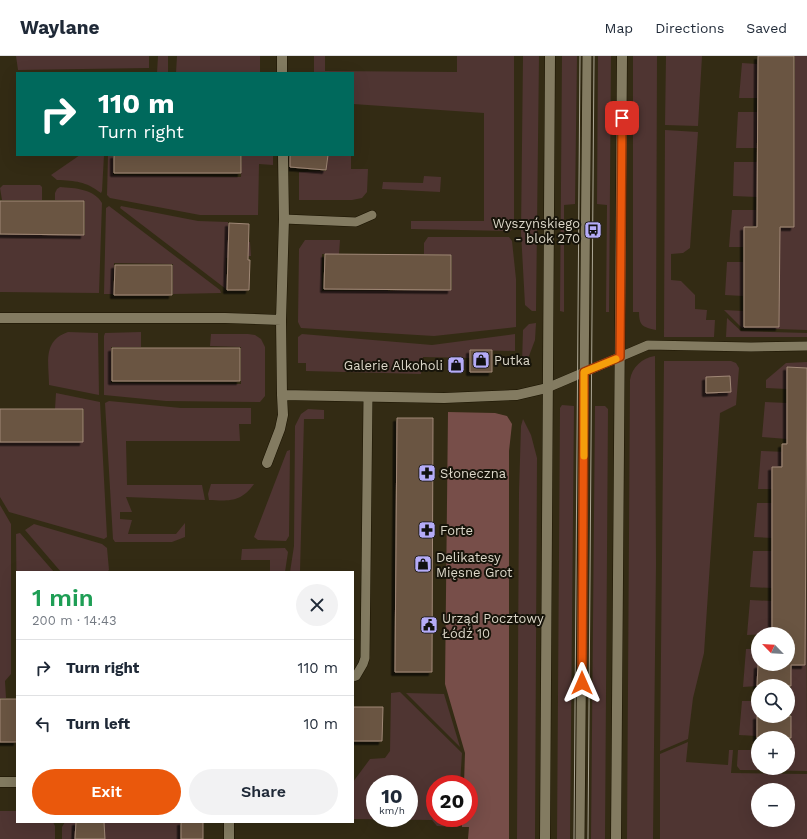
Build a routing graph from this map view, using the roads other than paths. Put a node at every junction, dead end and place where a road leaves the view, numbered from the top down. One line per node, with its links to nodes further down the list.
1 (282, 56): 5 (street)
2 (550, 56): 14 (street)
3 (587, 56): 13 (lane)
4 (622, 56): 12 (street)
5 (282, 72)
6 (283, 156): 8 (street)
7 (372, 215): 8 (lane)
8 (284, 219): 10 (street)
9 (0, 318): 10 (street)
10 (281, 320): 15 (street)
11 (807, 346): 12 (lane)
12 (620, 357): 13 (lane); 25 (street)
13 (584, 372): 14 (lane); 24 (lane)
14 (547, 388): 16 (street); 23 (street)
15 (282, 395): 16 (street); 17 (street)
16 (368, 397): 18 (lane)
17 (267, 463)
18 (354, 677)
19 (0, 782): 20 (street)
20 (16, 782)
21 (229, 823): 22 (street)
22 (229, 839)
23 (544, 839)
24 (580, 839)
25 (616, 839)

